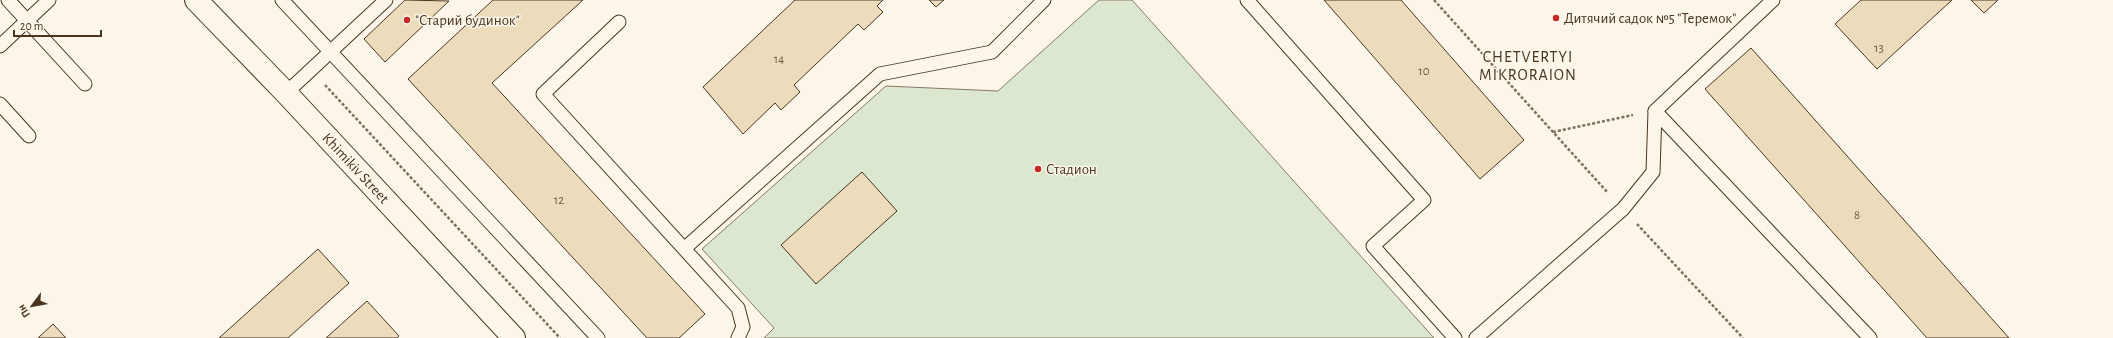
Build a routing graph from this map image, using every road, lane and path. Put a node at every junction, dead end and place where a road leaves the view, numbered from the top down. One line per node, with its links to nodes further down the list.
1 (8, 0): 10 (lane)
2 (49, 0): 10 (lane)
3 (196, 0): 16 (street, Khimikiv Street)
4 (282, 0): 13 (lane)
5 (386, 0): 13 (lane)
6 (1044, 0): 22 (lane)
7 (1247, 0): 27 (lane)
8 (1434, 0): 19 (path)
9 (1773, 0): 18 (lane)
10 (27, 21): 12 (lane); 15 (lane)
11 (619, 22): 22 (lane)
12 (0, 46)
13 (330, 51): 14 (lane); 25 (lane)
14 (310, 69): 16 (lane); 24 (path)
15 (85, 84)
16 (286, 93): 23 (street, Khimikiv Street)
17 (0, 104): 20 (lane)
18 (1655, 111): 19 (path); 21 (lane); 30 (lane)
19 (1554, 132): 21 (path)
20 (29, 136)
21 (1623, 209): 28 (lane); 29 (path)
22 (685, 248): 26 (lane)
23 (514, 338)
24 (560, 338)
25 (598, 338)
26 (738, 338)
27 (1455, 338)
28 (1476, 338)
29 (1744, 338)
30 (1870, 338)

